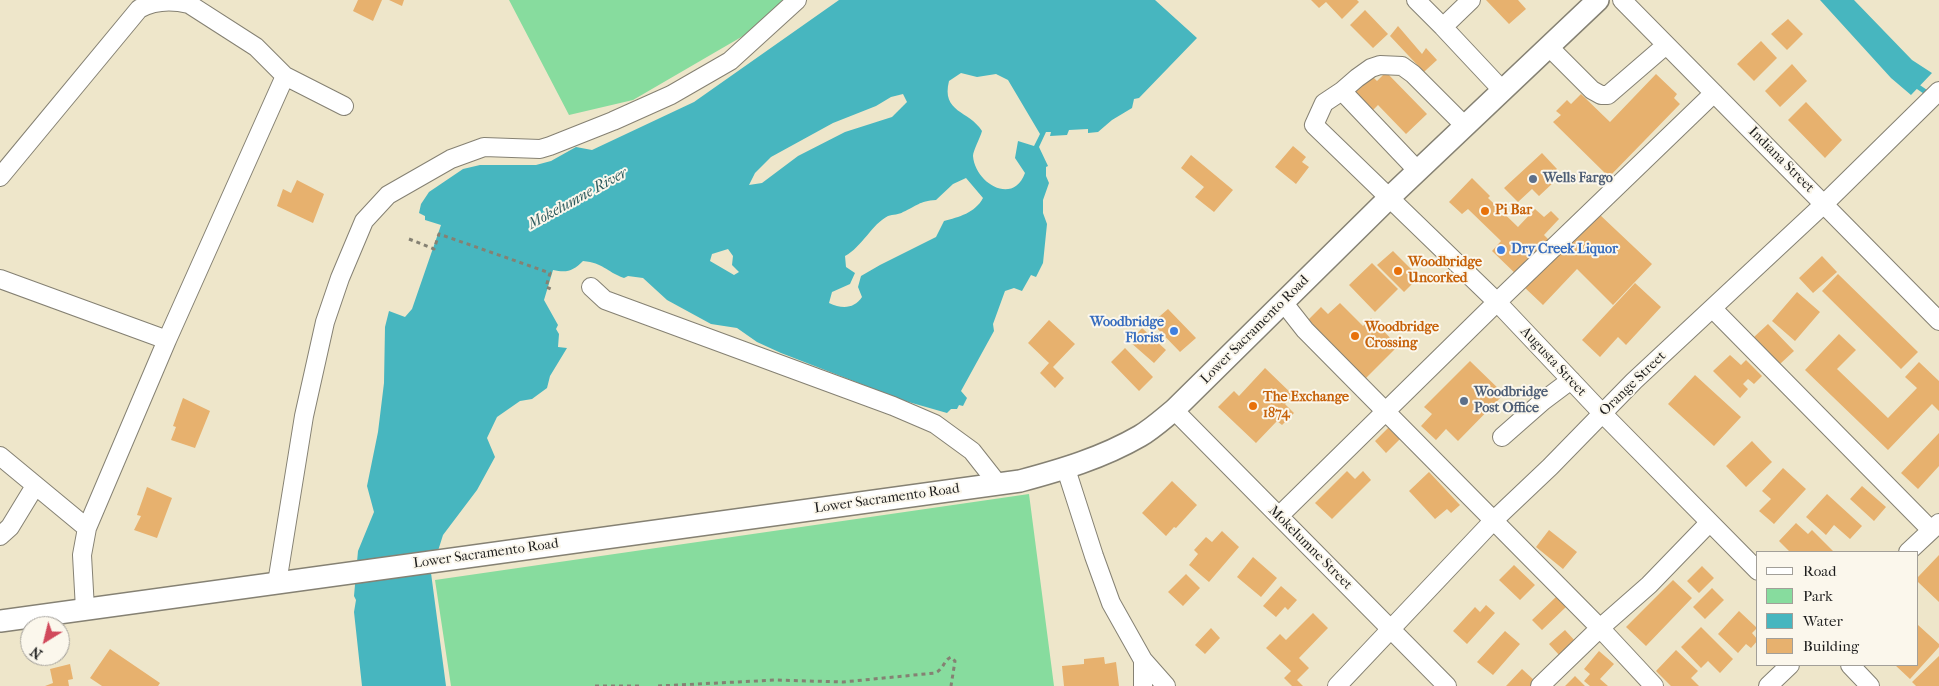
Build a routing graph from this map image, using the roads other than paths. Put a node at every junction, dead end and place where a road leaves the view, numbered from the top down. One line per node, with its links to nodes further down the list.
1 (797, 0): 44 (street)
2 (1416, 0): 6 (street)
3 (1471, 0): 6 (street)
4 (1622, 0): 7 (street, Indiana Street)
5 (1595, 1): 8 (main road, Lower Sacramento Road)
6 (1443, 27): 11 (street)
7 (1666, 45): 8 (street); 13 (street, Indiana Street)
8 (1550, 47): 11 (main road, Lower Sacramento Road)
9 (285, 76): 14 (street); 17 (street); 26 (street)
10 (1342, 91): 15 (street); 16 (street); 18 (street, Augusta Street)
11 (1503, 91): 15 (main road, Lower Sacramento Road)
12 (1939, 91): 19 (street, Orange Street)
13 (1714, 92): 19 (street, Indiana Street); 23 (street)
14 (344, 106)
15 (1465, 126): 16 (main road, Lower Sacramento Road)
16 (1418, 171): 18 (main road, Lower Sacramento Road)
17 (0, 177)
18 (1390, 197): 22 (main road, Lower Sacramento Road); 23 (street, Augusta Street)
19 (1824, 204): 24 (street, Orange Street); 25 (street, Indiana Street)
20 (0, 279): 26 (street)
21 (592, 287): 34 (street)
22 (1283, 302): 28 (main road, Lower Sacramento Road); 29 (street)
23 (1496, 302): 27 (street, Augusta Street); 29 (street)
24 (1713, 309): 30 (street, Orange Street); 39 (street)
25 (1939, 321)
26 (167, 340): 40 (street)
27 (1570, 380): 30 (street, Augusta Street); 31 (street)
28 (1174, 410): 33 (main road, Lower Sacramento Road); 36 (street, Mokelumne Street)
29 (1386, 411): 36 (street); 37 (street)
30 (1602, 414): 37 (street, Orange Street); 38 (street, Augusta Street)
31 (1502, 437)
32 (0, 456): 35 (street)
33 (1066, 468): 34 (main road, Lower Sacramento Road); 49 (street)
34 (998, 484): 44 (main road, Lower Sacramento Road)
35 (35, 486): 40 (street); 41 (street)
36 (1279, 516): 47 (street, Mokelumne Street)
37 (1493, 521): 47 (street, Orange Street); 48 (street)
38 (1709, 523): 43 (street, Augusta Street); 48 (street)
39 (1935, 526): 42 (street)
40 (87, 528): 45 (street)
41 (0, 536)
42 (1909, 551)
43 (1756, 569)
44 (277, 583): 45 (main road, Lower Sacramento Road)
45 (85, 610): 46 (main road, Lower Sacramento Road)
46 (0, 621)
47 (1390, 628): 54 (street, Orange Street); 55 (street, Mokelumne Street)
48 (1600, 628): 56 (street); 57 (street)
49 (1143, 660): 52 (street); 53 (street)
50 (1789, 666): 58 (street)
51 (1851, 666): 59 (street)
52 (1143, 686)
53 (1166, 686)
54 (1337, 686)
55 (1447, 686)
56 (1540, 686)
57 (1654, 686)
58 (1768, 686)
59 (1870, 686)

